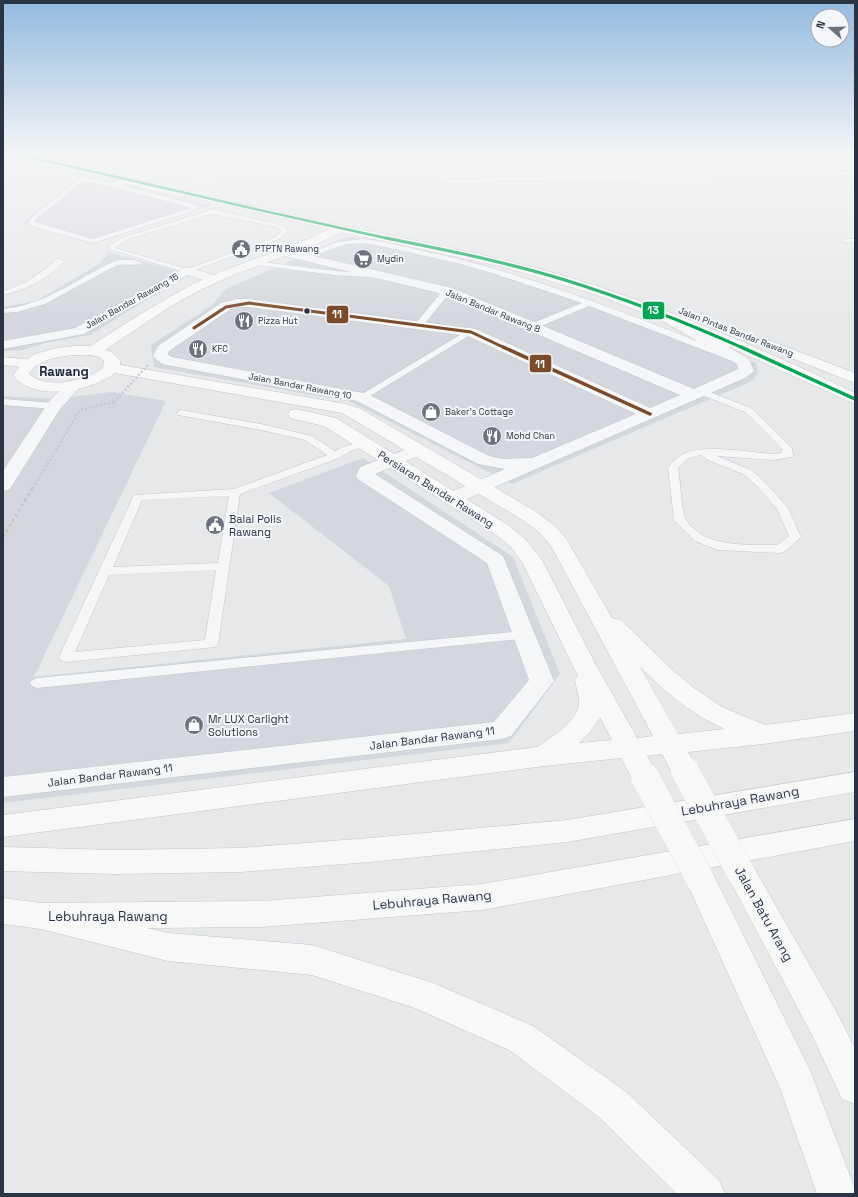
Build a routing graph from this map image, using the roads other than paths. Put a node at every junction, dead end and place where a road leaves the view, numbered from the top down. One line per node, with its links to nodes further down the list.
1 (45, 209): 2 (lane)
2 (193, 209)
3 (226, 209): 6 (lane)
4 (254, 209): 8 (main road, Jalan Pintas Bandar Rawang)
5 (296, 209): 7 (main road, Jalan Pintas Bandar Rawang)
6 (217, 212): 17 (lane); 17 (lane)
7 (324, 216): 8 (main road); 35 (main road, Jalan Pintas Bandar Rawang)
8 (341, 228): 11 (main road); 15 (main road, Jalan Pintas Bandar Rawang)
9 (846, 241): 10 (lane)
10 (855, 241)
11 (308, 243): 12 (main road); 15 (main road)
12 (284, 253): 13 (street, Jalan Bandar Rawang 8); 16 (main road)
13 (304, 257): 18 (street, Jalan Bandar Rawang 8); 22 (lane)
14 (60, 261): 21 (lane)
15 (499, 262): 24 (main road, Jalan Pintas Bandar Rawang)
16 (256, 263): 18 (lane); 19 (main road)
17 (186, 272): 19 (street, Jalan Bandar Rawang 15); 23 (lane); 29 (street, Jalan Bandar Rawang 15)
18 (383, 276): 20 (street, Jalan Bandar Rawang 8)
19 (214, 279): 30 (main road)
20 (447, 291): 26 (lane); 27 (street, Jalan Bandar Rawang 8)
21 (3, 293)
22 (589, 303): 27 (lane); 32 (lane)
23 (7, 311): 25 (lane)
24 (662, 315): 32 (street); 40 (main road, Jalan Pintas Bandar Rawang)
25 (3, 320)
26 (419, 325): 28 (street); 39 (street, Jalan Bandar Rawang 10)
27 (531, 327): 38 (street, Jalan Bandar Rawang 8)
28 (471, 332): 39 (lane); 44 (street)
29 (3, 345)
30 (93, 351): 33 (main road, Persiaran Bandar Rawang); 34 (main road, Persiaran Bandar Rawang)
31 (3, 361): 33 (main road)
32 (744, 362): 38 (street)
33 (29, 363): 37 (main road)
34 (112, 365): 36 (main road); 46 (main road, Persiaran Bandar Rawang)
35 (855, 378)
36 (96, 379): 37 (main road); 45 (main road, Persiaran Bandar Rawang)
37 (74, 385): 42 (street)
38 (698, 394): 44 (street); 47 (lane)
39 (362, 398): 50 (street, Jalan Bandar Rawang 10)
40 (855, 399)
41 (3, 402): 42 (lane)
42 (54, 406): 51 (street)
43 (181, 413): 48 (lane)
44 (650, 414): 50 (street)
45 (363, 444): 48 (lane); 49 (main road, Persiaran Bandar Rawang)
46 (417, 450): 49 (street, Jalan Bandar Rawang 11); 52 (main road, Persiaran Bandar Rawang)
47 (703, 452): 47 (lane)
48 (335, 456): 53 (lane)
49 (390, 461): 54 (main road, Persiaran Bandar Rawang); 58 (street, Jalan Bandar Rawang 11)
50 (535, 463): 52 (street)
51 (3, 485)
52 (480, 487): 54 (street); 57 (main road, Persiaran Bandar Rawang)
53 (236, 492): 55 (lane); 56 (lane)
54 (451, 499): 59 (main road, Persiaran Bandar Rawang)
55 (224, 566): 56 (lane); 56 (lane)
56 (104, 571)
57 (594, 606): 62 (main road); 63 (main road, Persiaran Bandar Rawang)
58 (524, 634): 60 (lane); 67 (street, Jalan Bandar Rawang 11)
59 (584, 665): 64 (main road, Persiaran Bandar Rawang); 65 (main road)
60 (37, 683)
61 (855, 722): 62 (main road)
62 (762, 735): 63 (main road)
63 (670, 744): 64 (main road); 73 (main road, Jalan Batu Arang, bridge)
64 (629, 748): 65 (main road); 75 (main road, Persiaran Bandar Rawang, bridge)
65 (544, 756): 68 (main road)
66 (855, 782): 70 (main road, Lebuhraya Rawang)
67 (3, 787)
68 (3, 826)
69 (855, 830): 72 (main road, Lebuhraya Rawang)
70 (3, 859)
71 (3, 911): 72 (main road, Lebuhraya Rawang)
72 (42, 916): 74 (main road)
73 (855, 1086)
74 (705, 1194)
75 (837, 1194)

